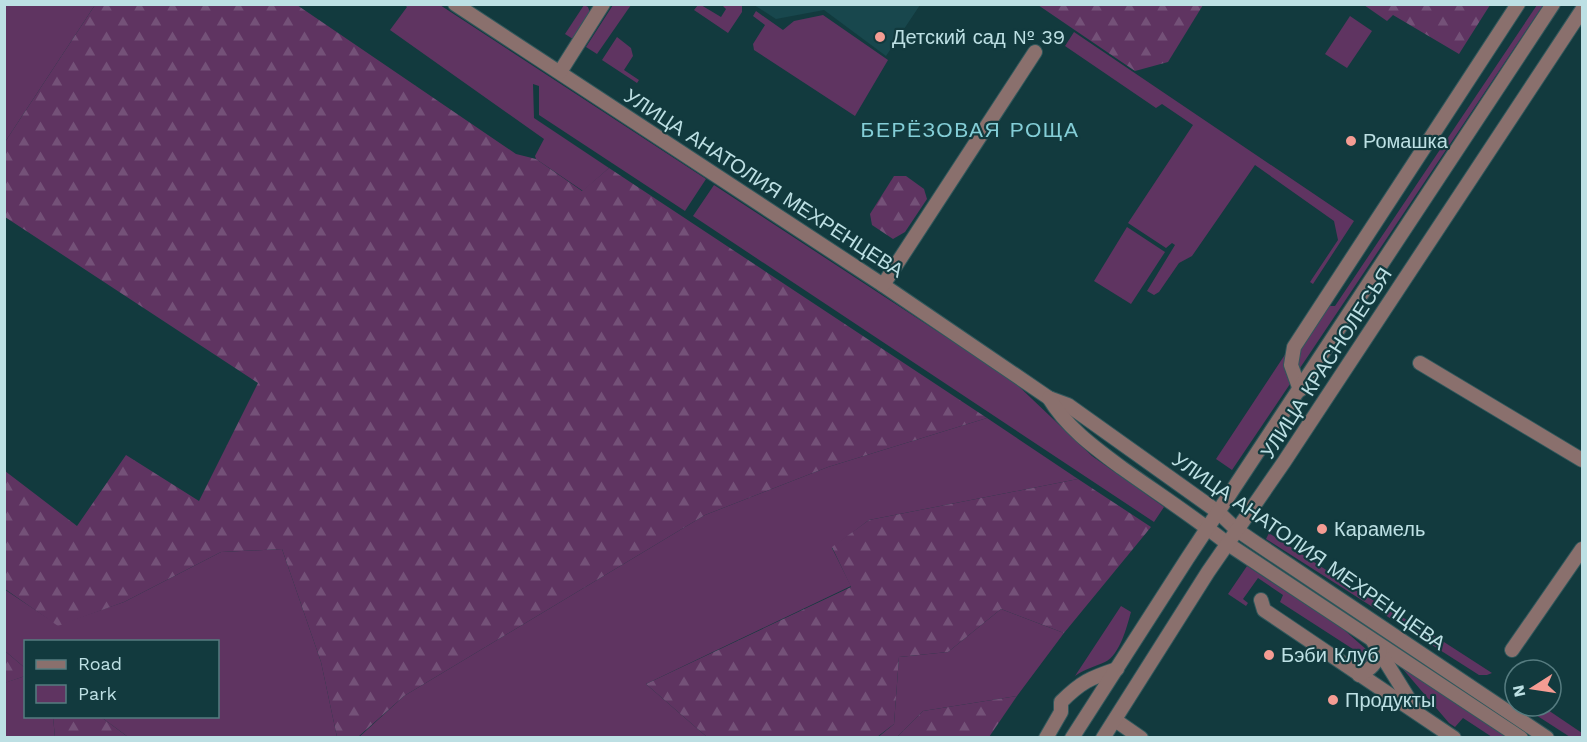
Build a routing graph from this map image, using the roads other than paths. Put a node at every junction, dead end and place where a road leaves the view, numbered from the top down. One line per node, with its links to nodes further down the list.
1 (455, 4): 7 (street, УЛИЦА АНАТОЛИЯ МЕХРЕНЦЕВА)
2 (603, 4): 7 (street)
3 (1518, 4): 10 (street, УЛИЦА КРАСНОЛЕСЬЯ)
4 (1553, 4): 10 (street, УЛИЦА КРАСНОЛЕСЬЯ)
5 (1582, 10): 15 (street, УЛИЦА КРАСНОЛЕСЬЯ)
6 (1035, 52): 8 (street)
7 (560, 72): 8 (street, УЛИЦА АНАТОЛИЯ МЕХРЕНЦЕВА)
8 (883, 285): 11 (street, УЛИЦА АНАТОЛИЯ МЕХРЕНЦЕВА)
9 (1420, 363): 12 (street)
10 (1300, 390): 13 (street, УЛИЦА КРАСНОЛЕСЬЯ)
11 (1049, 398): 13 (street, УЛИЦА АНАТОЛИЯ МЕХРЕНЦЕВА); 14 (street, УЛИЦА АНАТОЛИЯ МЕХРЕНЦЕВА)
12 (1582, 460)
13 (1218, 512): 14 (street, УЛИЦА КРАСНОЛЕСЬЯ); 15 (street, УЛИЦА АНАТОЛИЯ МЕХРЕНЦЕВА)
14 (1208, 528): 16 (street, УЛИЦА АНАТОЛИЯ МЕХРЕНЦЕВА); 22 (street, УЛИЦА КРАСНОЛЕСЬЯ)
15 (1237, 530): 16 (street, УЛИЦА КРАСНОЛЕСЬЯ); 32 (street, УЛИЦА АНАТОЛИЯ МЕХРЕНЦЕВА)
16 (1228, 544): 19 (street, УЛИЦА АНАТОЛИЯ МЕХРЕНЦЕВА); 25 (street, УЛИЦА КРАСНОЛЕСЬЯ)
17 (1582, 549): 20 (street)
18 (1261, 600): 23 (street, УЛИЦА АНАТОЛИЯ МЕХРЕНЦЕВА)
19 (1371, 637): 21 (street, УЛИЦА АНАТОЛИЯ МЕХРЕНЦЕВА); 31 (street, УЛИЦА АНАТОЛИЯ МЕХРЕНЦЕВА)
20 (1512, 650)
21 (1380, 651): 23 (street); 24 (street, УЛИЦА АНАТОЛИЯ МЕХРЕНЦЕВА)
22 (1117, 669): 26 (street); 27 (street, УЛИЦА КРАСНОЛЕСЬЯ)
23 (1359, 675): 24 (street, УЛИЦА АНАТОЛИЯ МЕХРЕНЦЕВА)
24 (1418, 713): 30 (street, УЛИЦА АНАТОЛИЯ МЕХРЕНЦЕВА)
25 (1114, 720): 28 (street, УЛИЦА КРАСНОЛЕСЬЯ); 29 (street)
26 (1046, 738)
27 (1072, 738)
28 (1103, 738)
29 (1141, 738)
30 (1454, 738)
31 (1521, 738)
32 (1547, 738)

